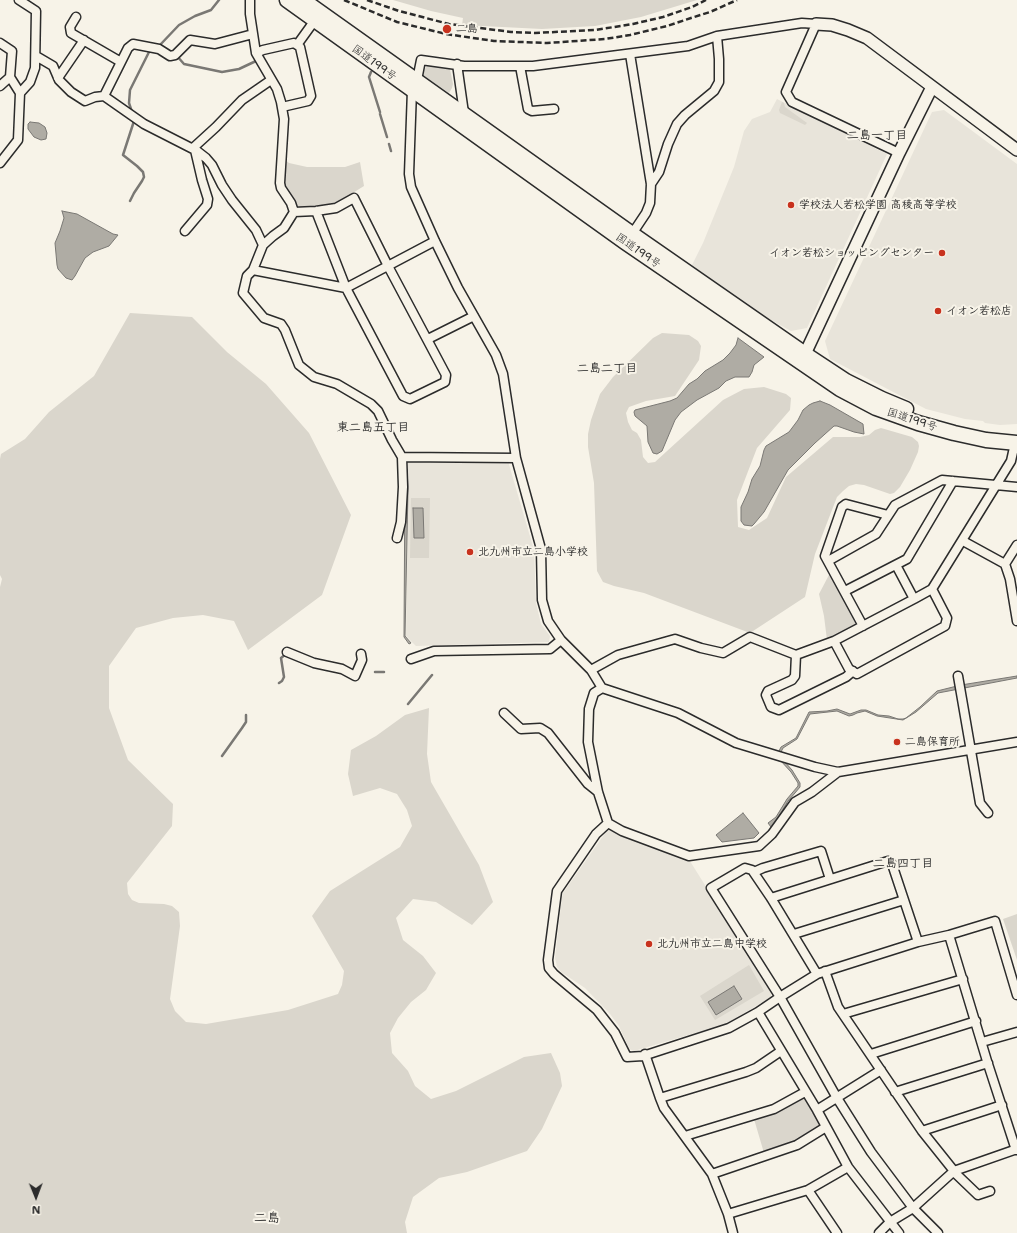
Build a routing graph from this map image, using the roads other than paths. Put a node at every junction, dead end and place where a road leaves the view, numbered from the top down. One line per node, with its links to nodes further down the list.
1 (19, 0): 15 (street)
2 (250, 0): 8 (street)
3 (287, 0): 6 (highway, 国道199号)
4 (303, 0): 22 (highway, 国道199号)
5 (76, 17): 10 (street)
6 (315, 20): 12 (street); 22 (highway, 国道199号)
7 (816, 24): 9 (street); 24 (street); 32 (street)
8 (253, 34): 13 (street); 16 (street)
9 (717, 36): 14 (street); 34 (street)
10 (84, 40): 16 (street); 20 (street)
11 (0, 43): 19 (street)
12 (297, 45): 13 (street); 27 (street)
13 (256, 53): 21 (street)
14 (630, 54): 18 (street); 34 (street)
15 (36, 56): 20 (street); 25 (street)
16 (121, 62): 26 (street)
17 (457, 64): 18 (street); 22 (street); 29 (street)
18 (520, 66): 28 (street)
19 (10, 78): 23 (street); 25 (street)
20 (58, 78): 26 (street)
21 (271, 80): 27 (street); 30 (street)
22 (415, 85): 29 (highway, 国道199号); 39 (street); 46 (highway, 国道199号)
23 (0, 86)
24 (932, 87): 31 (street); 32 (street)
25 (20, 93): 33 (street)
26 (104, 96): 30 (street)
27 (282, 107): 36 (street)
28 (554, 109)
29 (464, 114): 38 (highway, 国道199号)
30 (194, 149): 37 (street); 40 (street)
31 (1017, 150)
32 (899, 153): 46 (street)
33 (0, 163)
34 (651, 184): 38 (street)
35 (316, 211): 36 (street); 41 (street); 43 (street)
36 (294, 212): 40 (street)
37 (185, 231)
38 (632, 234): 46 (highway, 国道199号)
39 (435, 241): 41 (street); 44 (street)
40 (263, 245): 42 (street)
41 (388, 266): 43 (street); 45 (street)
42 (253, 270): 43 (street); 48 (street)
43 (346, 288): 45 (street)
44 (474, 316): 45 (street); 49 (street)
45 (428, 339)
46 (802, 358): 47 (highway, 国道199号)
47 (1016, 440): 51 (street)
48 (402, 457): 49 (street); 54 (street)
49 (516, 458): 66 (street)
50 (953, 481): 51 (street); 53 (street); 59 (street)
51 (995, 485): 52 (street); 55 (street)
52 (1017, 487)
53 (888, 516): 57 (street); 57 (street)
54 (397, 538)
55 (963, 540): 58 (street); 61 (street)
56 (1017, 544): 58 (street)
57 (828, 561): 62 (street)
58 (1005, 564): 60 (street)
59 (896, 565): 62 (street); 63 (street)
60 (1014, 578): 64 (street)
61 (932, 590): 63 (street); 73 (street)
62 (845, 591): 65 (street)
63 (914, 599): 65 (street)
64 (1017, 621)
65 (864, 626): 67 (street)
66 (562, 640): 71 (street); 72 (street)
67 (834, 641): 70 (street); 73 (street)
68 (287, 652): 69 (street)
69 (361, 654)
70 (796, 655): 72 (street); 73 (street)
71 (411, 659)
72 (591, 670): 75 (street)
73 (853, 671)
74 (958, 676): 78 (street)
75 (602, 688): 79 (street); 80 (street)
76 (504, 713): 80 (street)
77 (1017, 742): 78 (street)
78 (970, 750): 79 (street); 81 (street)
79 (838, 772): 82 (street)
80 (598, 792): 82 (street)
81 (988, 813)
82 (608, 823): 100 (street)
83 (754, 872): 84 (street); 85 (street); 93 (street)
84 (830, 879): 85 (street); 86 (street)
85 (771, 898): 87 (street)
86 (904, 900): 87 (street); 89 (street)
87 (794, 934): 90 (street)
88 (949, 935): 89 (street); 91 (street); 92 (street)
89 (918, 942): 90 (street)
90 (821, 972): 93 (street); 95 (street)
91 (963, 979): 95 (street); 96 (street)
92 (1017, 995)
93 (780, 997): 94 (street); 107 (street)
94 (758, 1012): 99 (street); 100 (street)
95 (843, 1014): 101 (street)
96 (976, 1021): 98 (street); 101 (street)
97 (1017, 1032): 98 (street)
98 (982, 1042): 102 (street)
99 (781, 1051): 104 (street); 106 (street)
100 (645, 1054): 106 (street)
101 (871, 1054): 103 (street)
102 (988, 1063): 105 (street); 108 (street)
103 (881, 1070): 105 (street); 107 (street)
104 (805, 1092): 109 (street); 112 (street)
105 (895, 1092): 111 (street)
106 (660, 1098): 112 (street)
107 (837, 1098): 109 (street); 119 (street)
108 (1002, 1105): 111 (street); 113 (street)
109 (817, 1110): 110 (street)
110 (826, 1127): 114 (street); 116 (street)
111 (922, 1131): 115 (street)
112 (685, 1136): 116 (street)
113 (1016, 1150): 115 (street)
114 (848, 1167): 117 (street); 121 (street)
115 (954, 1171): 118 (street); 119 (street)
116 (712, 1174): 120 (street)
117 (808, 1190): 120 (street); 123 (street)
118 (990, 1191)
119 (913, 1208): 121 (street); 126 (street)
120 (728, 1214): 122 (street)
121 (890, 1222): 124 (street); 125 (street)
122 (733, 1233)
123 (837, 1233)
124 (879, 1233)
125 (899, 1233)
126 (938, 1233)

